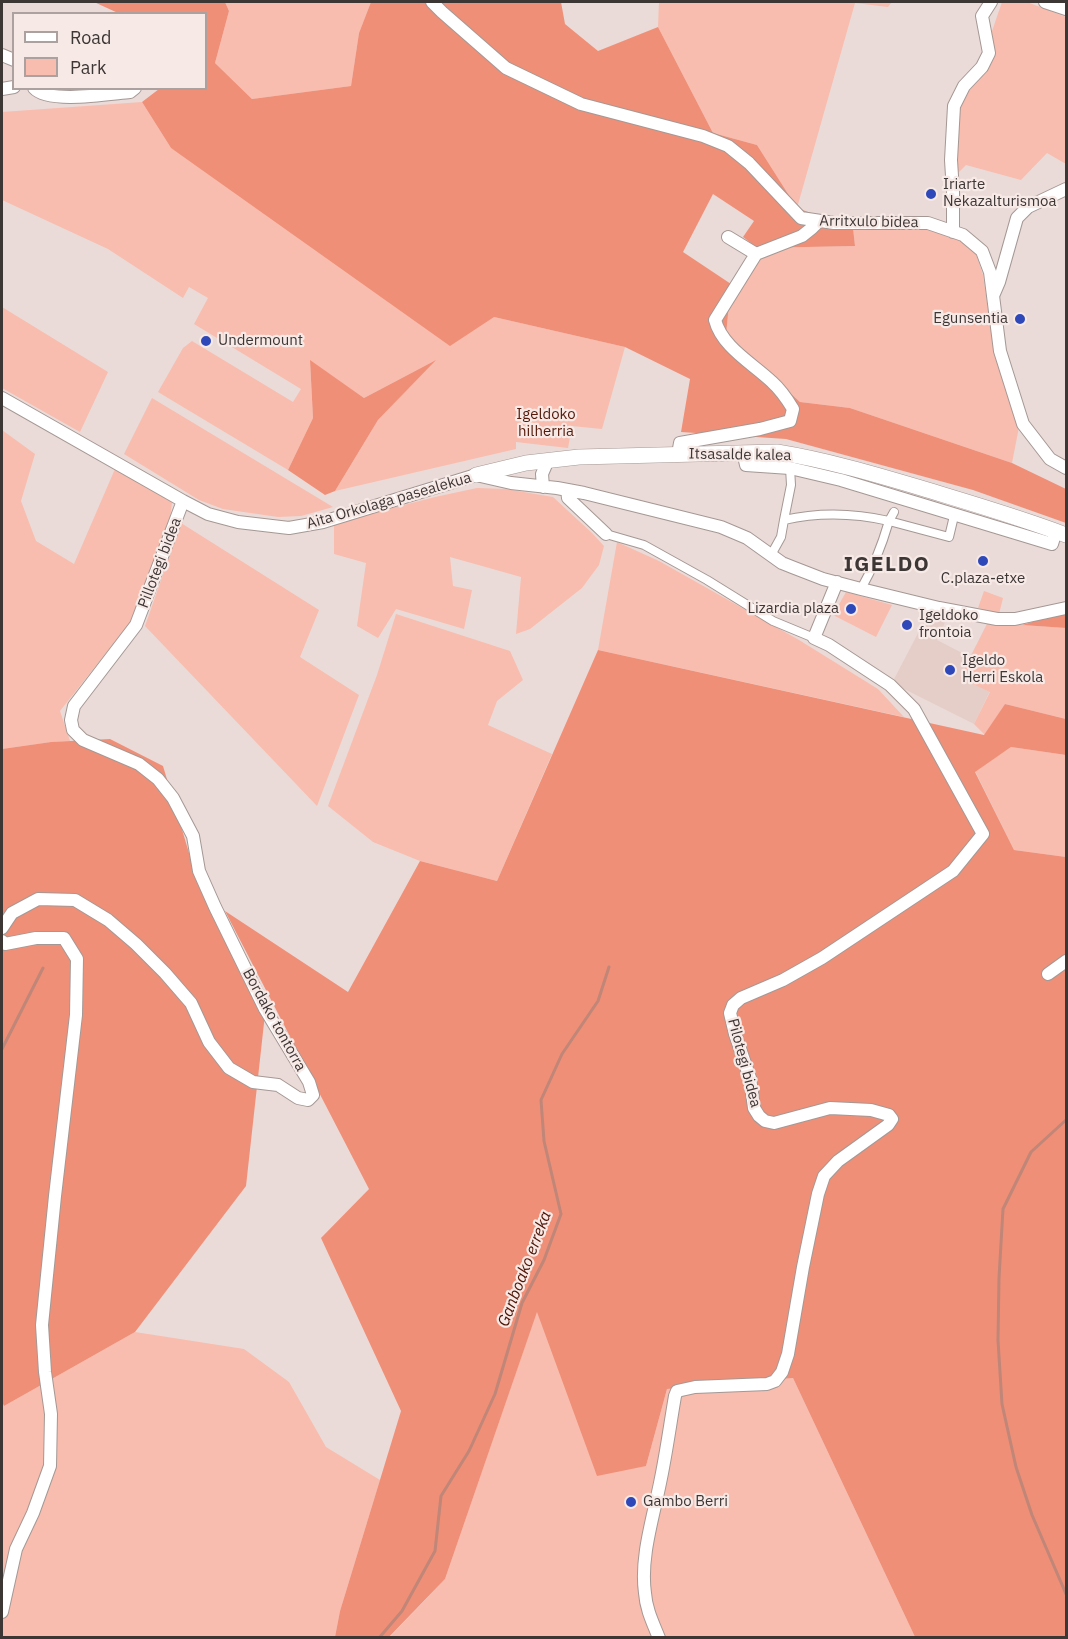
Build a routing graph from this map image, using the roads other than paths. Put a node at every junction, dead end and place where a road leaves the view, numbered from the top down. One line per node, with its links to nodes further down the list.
1 (432, 2): 8 (street, Arritxulo bidea)
2 (991, 2): 9 (street)
3 (1045, 2): 4 (street)
4 (1066, 9)
5 (36, 90): 6 (street)
6 (132, 90)
7 (1066, 189): 12 (street)
8 (818, 222): 9 (street, Arritxulo bidea); 11 (street)
9 (953, 232): 12 (street, Arritxulo bidea)
10 (728, 237): 11 (street)
11 (756, 254): 15 (street)
12 (993, 296): 18 (street, Arritxulo bidea)
13 (2, 398): 22 (street, Aita Orkolaga pasealekua)
14 (743, 452): 15 (street, Itsasalde kalea); 17 (street); 27 (street, Itsasalde kalea)
15 (678, 454): 16 (street, Itsasalde kalea)
16 (548, 460): 19 (street, Itsasalde kalea); 20 (street)
17 (790, 468): 24 (street); 25 (street)
18 (1066, 468)
19 (476, 475): 20 (street, Aita Orkolaga pasealekua); 22 (street, Aita Orkolaga pasealekua)
20 (543, 487): 21 (street, Aita Orkolaga pasealekua)
21 (567, 490): 28 (street); 29 (street, Aita Orkolaga pasealekua)
22 (183, 501): 33 (street, Pillotegi bidea)
23 (894, 512): 26 (street)
24 (954, 516): 26 (street); 27 (street)
25 (784, 520): 26 (street); 29 (street)
26 (889, 521): 31 (street)
27 (1061, 533)
28 (606, 534): 34 (street)
29 (771, 555): 30 (street, Aita Orkolaga pasealekua)
30 (837, 582): 31 (street, Aita Orkolaga pasealekua); 34 (street)
31 (861, 589): 32 (street, Aita Orkolaga pasealekua)
32 (1066, 608)
33 (136, 625): 35 (street, Bordako tontorra)
34 (814, 638): 40 (street, Pilotegi bidea)
35 (2, 928)
36 (2, 941): 39 (street)
37 (1066, 961): 38 (street)
38 (1048, 974)
39 (2, 1612)
40 (658, 1638)

